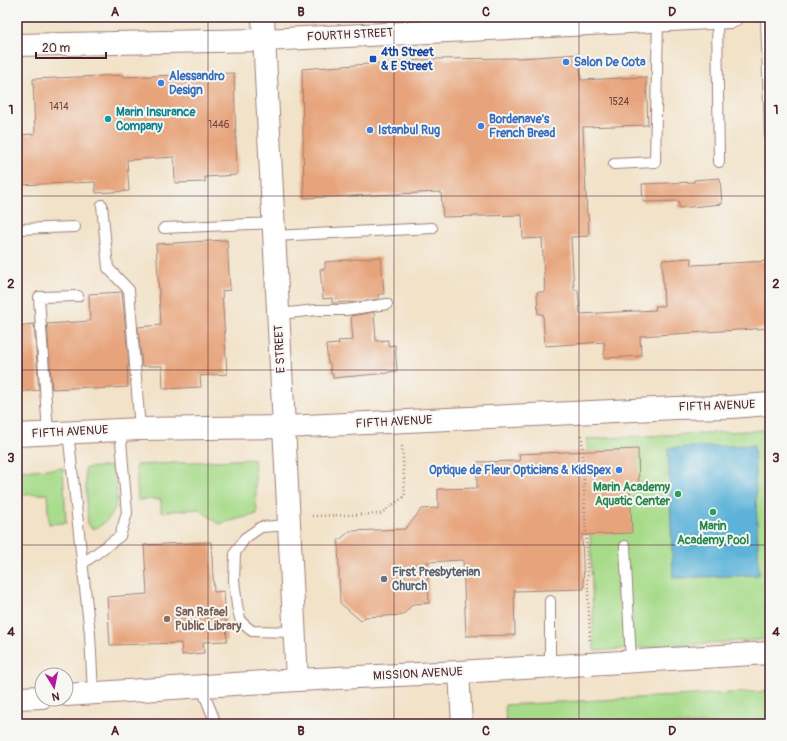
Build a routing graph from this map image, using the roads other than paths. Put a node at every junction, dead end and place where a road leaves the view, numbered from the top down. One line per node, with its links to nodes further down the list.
1 (263, 17): 7 (street, E STREET)
2 (724, 17): 5 (street, FOURTH STREET); 10 (lane)
3 (766, 17): 9 (lane)
4 (635, 19): 5 (street, FOURTH STREET); 6 (street, FOURTH STREET)
5 (658, 20): 11 (lane)
6 (498, 23): 7 (street, FOURTH STREET)
7 (264, 40): 8 (street, FOURTH STREET); 17 (street, E STREET)
8 (17, 45)
9 (770, 134)
10 (719, 162)
11 (614, 164)
12 (102, 205): 23 (lane)
13 (75, 227): 16 (lane)
14 (164, 228): 17 (lane)
15 (432, 228): 17 (lane)
16 (17, 229)
17 (274, 230): 20 (street, E STREET)
18 (78, 296): 24 (lane)
19 (387, 304): 20 (lane)
20 (278, 314): 22 (street, E STREET)
21 (770, 404): 22 (street, FIFTH AVENUE)
22 (285, 427): 23 (street, FIFTH AVENUE); 26 (street, E STREET)
23 (130, 429): 24 (street, FIFTH AVENUE); 28 (lane)
24 (58, 433): 25 (street, FIFTH AVENUE); 28 (lane)
25 (17, 435)
26 (290, 521): 30 (street, E STREET); 30 (lane)
27 (625, 546): 32 (lane)
28 (82, 564): 37 (lane)
29 (550, 601): 33 (lane)
30 (295, 632): 35 (street, E STREET)
31 (770, 653): 32 (street, MISSION AVENUE)
32 (631, 661): 33 (street, MISSION AVENUE)
33 (550, 666): 34 (street, MISSION AVENUE)
34 (459, 672): 35 (street, MISSION AVENUE); 42 (street)
35 (297, 680): 36 (street, MISSION AVENUE)
36 (201, 686): 37 (street, MISSION AVENUE); 41 (lane)
37 (93, 693): 38 (street, MISSION AVENUE)
38 (74, 694)
39 (34, 697): 40 (street)
40 (17, 698)
41 (216, 724)
42 (462, 724)

